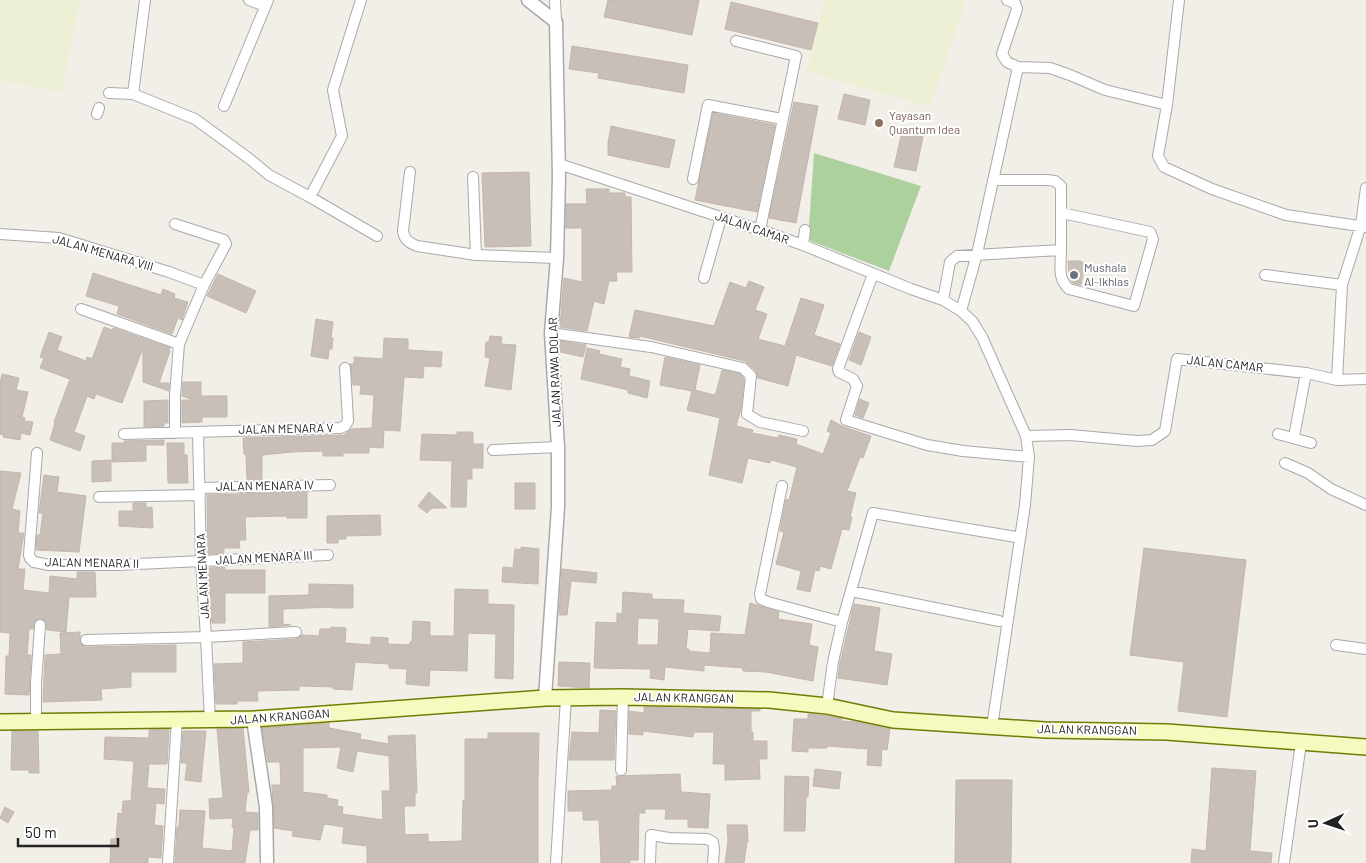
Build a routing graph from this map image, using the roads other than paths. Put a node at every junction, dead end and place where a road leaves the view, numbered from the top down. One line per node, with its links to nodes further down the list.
1 (145, 0): 13 (street)
2 (249, 0): 8 (street)
3 (361, 0): 23 (street)
4 (528, 0): 9 (street)
5 (555, 0): 9 (street)
6 (1007, 0): 11 (street)
7 (1179, 0): 14 (street)
8 (267, 3): 15 (street)
9 (556, 22): 17 (street, JALAN RAWA DOLAR)
10 (736, 41): 16 (street)
11 (1018, 67): 14 (street); 21 (street)
12 (109, 93): 13 (street)
13 (133, 94): 23 (street)
14 (1167, 105): 27 (street)
15 (224, 106)
16 (782, 119): 20 (street); 28 (street)
17 (559, 164): 25 (street, JALAN CAMAR); 36 (street, JALAN RAWA DOLAR)
18 (410, 172): 35 (street)
19 (473, 177): 35 (street)
20 (693, 179)
21 (993, 180): 24 (street); 34 (street)
22 (1366, 188): 27 (street)
23 (310, 196): 31 (street)
24 (1062, 214): 33 (street); 33 (street)
25 (721, 218): 28 (street, JALAN CAMAR); 39 (street)
26 (175, 224): 40 (street)
27 (1363, 226): 41 (street)
28 (760, 230): 32 (street, JALAN CAMAR)
29 (804, 230): 32 (street)
30 (0, 234): 40 (street, JALAN MENARA VIII)
31 (377, 236)
32 (803, 245): 37 (street, JALAN CAMAR)
33 (1061, 250): 34 (street)
34 (977, 254): 42 (street); 44 (street)
35 (476, 255): 36 (street)
36 (557, 258): 45 (street, JALAN RAWA DOLAR)
37 (874, 274): 42 (street, JALAN CAMAR); 62 (street)
38 (1265, 275): 41 (street)
39 (704, 278)
40 (204, 285): 46 (street)
41 (1342, 285): 50 (street)
42 (943, 300): 44 (street, JALAN CAMAR)
43 (81, 309): 46 (street)
44 (961, 311): 56 (street, JALAN CAMAR)
45 (551, 333): 51 (street); 59 (street, JALAN RAWA DOLAR)
46 (179, 344): 53 (street)
47 (345, 368): 52 (street, JALAN MENARA V)
48 (1306, 373): 50 (street, JALAN CAMAR); 56 (street, JALAN CAMAR); 57 (street)
49 (1366, 379): 50 (street, JALAN CAMAR)
50 (1337, 380)
51 (803, 431)
52 (198, 432): 53 (street); 66 (street, JALAN MENARA)
53 (176, 433): 54 (street)
54 (124, 434)
55 (1278, 434): 57 (street)
56 (1026, 436): 62 (street, JALAN CAMAR)
57 (1294, 438): 58 (street)
58 (1311, 442)
59 (558, 447): 60 (street); 82 (street, JALAN RAWA DOLAR)
60 (493, 450)
61 (37, 453): 71 (street, JALAN MENARA II)
62 (1029, 457): 90 (street, JALAN CAMAR)
63 (1285, 463): 68 (street)
64 (330, 485): 66 (street, JALAN MENARA IV)
65 (782, 486): 73 (street)
66 (200, 491): 67 (street, JALAN MENARA IV); 71 (street, JALAN MENARA)
67 (99, 496)
68 (1366, 504)
69 (1016, 537): 72 (street)
70 (328, 555): 71 (street, JALAN MENARA III)
71 (200, 561): 77 (street, JALAN MENARA)
72 (851, 591): 73 (street); 74 (street)
73 (842, 622): 84 (street)
74 (1000, 622)
75 (40, 625): 89 (street)
76 (296, 632): 77 (street)
77 (206, 637): 78 (street); 87 (street, JALAN MENARA)
78 (86, 640)
79 (1336, 645): 80 (street)
80 (1366, 649)
81 (623, 697): 83 (main road, JALAN KRANGGAN); 84 (main road, JALAN KRANGGAN); 93 (street)
82 (545, 698): 83 (main road, JALAN KRANGGAN); 85 (main road, JALAN KRANGGAN)
83 (566, 698): 96 (street)
84 (827, 706): 90 (main road, JALAN KRANGGAN)
85 (253, 719): 87 (main road, JALAN KRANGGAN); 95 (street)
86 (177, 720): 87 (main road, JALAN KRANGGAN); 89 (main road, JALAN KRANGGAN); 94 (street)
87 (210, 720)
88 (0, 722): 89 (main road, JALAN KRANGGAN)
89 (36, 722)
90 (992, 727): 91 (main road, JALAN KRANGGAN)
91 (1301, 743): 92 (main road, JALAN KRANGGAN); 99 (street)
92 (1366, 747)
93 (621, 770)
94 (168, 863)
95 (267, 863)
96 (556, 863)
97 (650, 863): 98 (street)
98 (713, 863)
99 (1284, 863)

